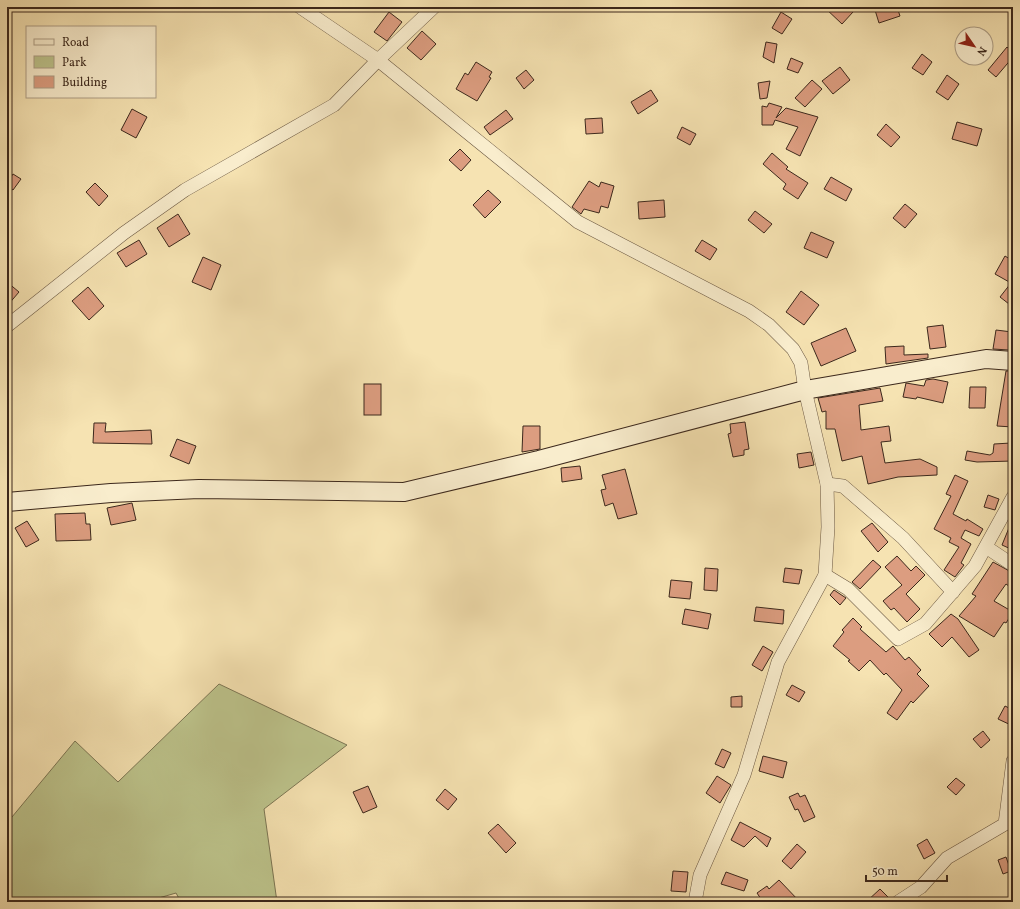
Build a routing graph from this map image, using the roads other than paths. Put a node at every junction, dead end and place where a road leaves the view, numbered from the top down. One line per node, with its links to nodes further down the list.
1 (300, 7): 3 (street)
2 (434, 7): 3 (street)
3 (378, 60): 4 (street); 6 (street)
4 (7, 326)
5 (1013, 361): 6 (street)
6 (805, 390): 7 (street); 9 (street)
7 (827, 484): 12 (street); 13 (street)
8 (1013, 497): 10 (street)
9 (7, 502)
10 (986, 546): 11 (street); 13 (street)
11 (1013, 565)
12 (825, 574): 13 (street); 15 (street)
13 (953, 592)
14 (1013, 761): 16 (street)
15 (695, 902)
16 (898, 902)

